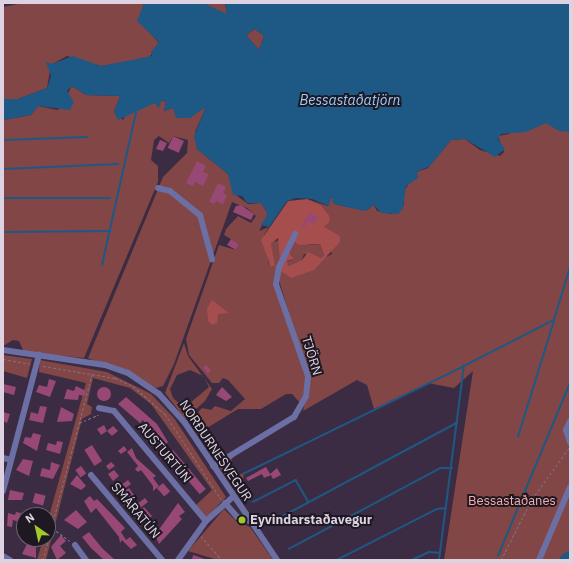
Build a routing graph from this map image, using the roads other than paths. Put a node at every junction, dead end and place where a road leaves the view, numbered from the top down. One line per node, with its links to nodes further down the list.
1 (158, 188): 3 (street)
2 (295, 234): 11 (street, TJÖRN)
3 (212, 259)
4 (3, 350): 5 (street, NORÐURNESVEGUR)
5 (39, 355): 10 (street); 11 (street, NORÐURNESVEGUR)
6 (99, 408): 17 (street, AUSTURTÚN)
7 (570, 421): 8 (street)
8 (570, 442)
9 (3, 458): 10 (street)
10 (11, 460): 14 (street)
11 (213, 466): 15 (street, NORÐURNESVEGUR)
12 (91, 475): 23 (street, SMÁRATÚN)
13 (570, 487): 26 (street)
14 (3, 488)
15 (233, 496): 16 (street); 18 (street, NORÐURNESVEGUR)
16 (225, 503): 17 (street); 18 (street)
17 (206, 521): 24 (street)
18 (250, 521): 25 (street, NORÐURNESVEGUR)
19 (75, 545): 22 (street)
20 (3, 556): 21 (street)
21 (10, 560)
22 (86, 560)
23 (162, 560)
24 (178, 560)
25 (277, 560)
26 (540, 560)

